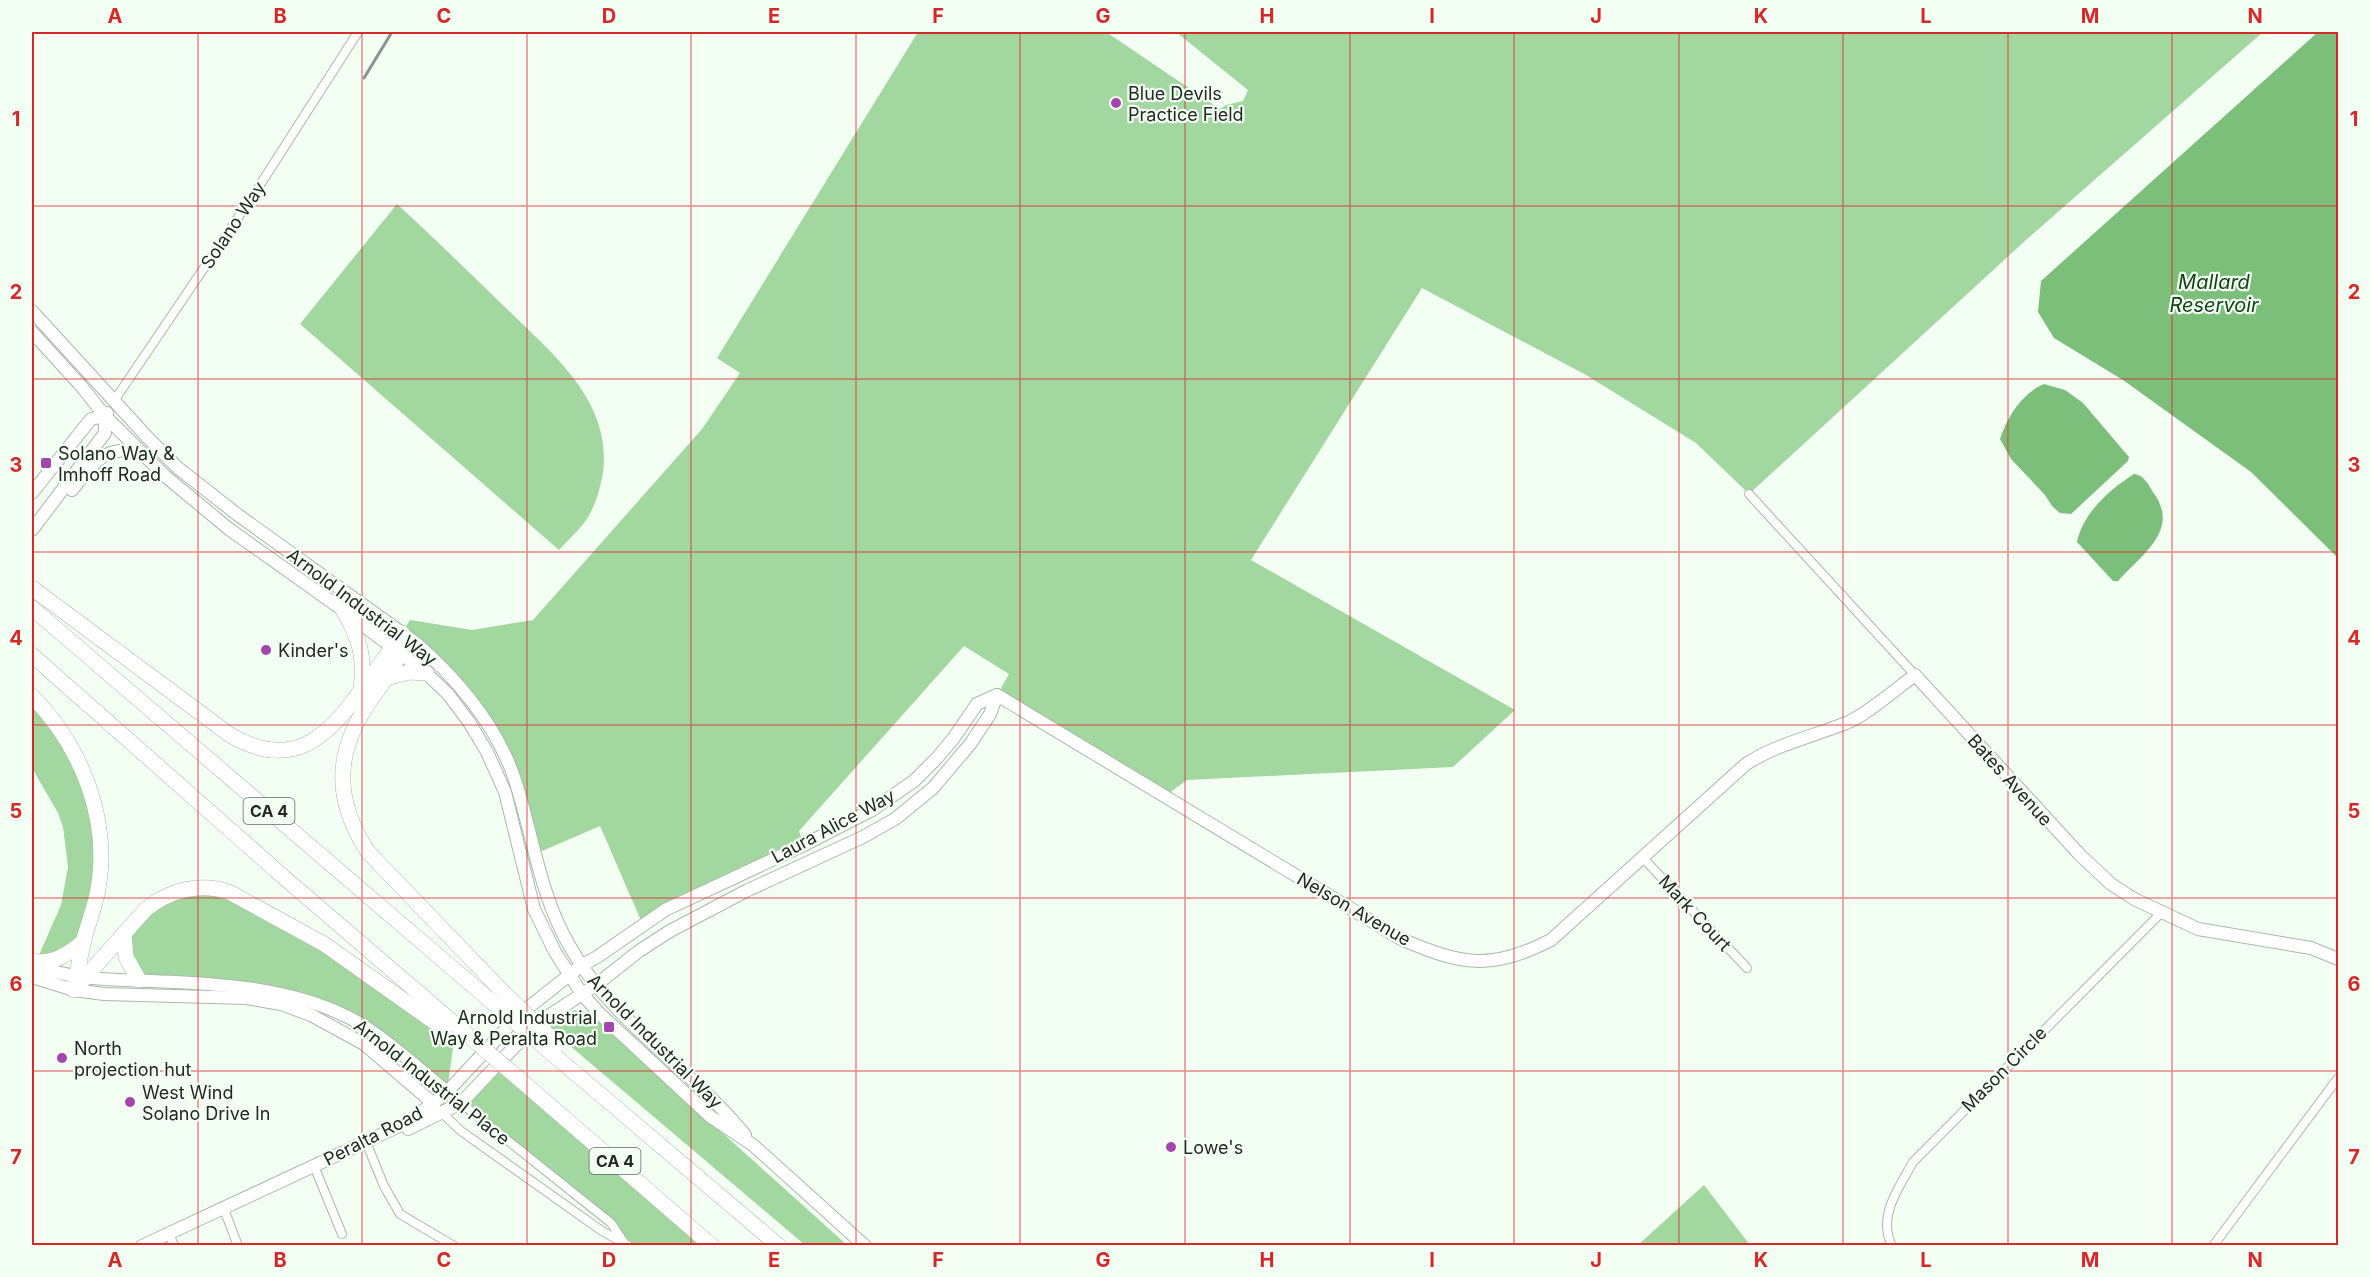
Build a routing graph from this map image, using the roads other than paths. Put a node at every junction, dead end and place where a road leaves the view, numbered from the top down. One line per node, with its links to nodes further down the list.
1 (358, 32): 4 (street, Solano Way)
2 (32, 311): 4 (street, Arnold Industrial Way)
3 (32, 332): 5 (street, Arnold Industrial Way)
4 (114, 401): 5 (street, Solano Way); 13 (street, Arnold Industrial Way)
5 (105, 416): 6 (street, Arnold Industrial Way); 7 (street, Solano Way); 9 (street, Solano Way)
6 (140, 452): 9 (street); 12 (street, Arnold Industrial Way)
7 (32, 493)
8 (1749, 494): 17 (street, Bates Avenue)
9 (35, 525)
10 (32, 588): 19 (highway)
11 (32, 608): 36 (highway, CA 4)
12 (343, 610): 14 (street, Arnold Industrial Way); 19 (highway)
13 (402, 633): 14 (highway); 28 (street, Arnold Industrial Way)
14 (396, 650): 16 (street, Arnold Industrial Way); 18 (highway); 19 (highway)
15 (32, 655): 37 (highway, CA 4)
16 (426, 673): 18 (highway); 30 (street, Arnold Industrial Way)
17 (1915, 675): 22 (street, Nelson Avenue); 23 (street, Bates Avenue)
18 (386, 678): 36 (highway)
19 (361, 690)
20 (997, 695): 22 (street, Nelson Avenue); 28 (street, Laura Alice Way); 34 (street, Laura Alice Way)
21 (32, 696): 25 (highway)
22 (1643, 858): 29 (street, Mark Court)
23 (2162, 913): 26 (street, Bates Avenue); 55 (street, Mason Circle)
24 (124, 935): 32 (highway); 33 (highway); 37 (highway)
25 (84, 941): 27 (highway); 33 (highway)
26 (2338, 959)
27 (32, 962): 33 (street, Arnold Industrial Place)
28 (581, 966): 30 (street, Laura Alice Way); 34 (street, Arnold Industrial Way)
29 (1747, 968)
30 (568, 975): 35 (street, Arnold Industrial Way); 39 (street, Peralta Road)
31 (32, 977): 33 (street, Arnold Industrial Place)
32 (139, 980): 33 (street, Arnold Industrial Place); 39 (street, Arnold Industrial Place)
33 (78, 981): 41 (street, Arnold Industrial Place)
34 (596, 984): 35 (street, Laura Alice Way); 42 (street, Arnold Industrial Way)
35 (582, 994): 40 (street, Peralta Road); 42 (street, Arnold Industrial Way)
36 (499, 998): 53 (highway, CA 4, bridge)
37 (452, 1028): 52 (highway, CA 4, bridge)
38 (2338, 1078): 56 (street)
39 (447, 1092): 40 (street, Arnold Industrial Place); 41 (street, Peralta Road)
40 (461, 1104): 41 (street, Peralta Road); 48 (street, Arnold Industrial Place)
41 (438, 1109): 43 (street, Peralta Road); 48 (street, Arnold Industrial Place)
42 (753, 1145): 54 (street, Arnold Industrial Way)
43 (368, 1146): 44 (street, Peralta Road); 51 (street)
44 (316, 1170): 45 (street, Peralta Road); 46 (street)
45 (225, 1212): 47 (street, Peralta Road); 50 (street)
46 (342, 1234)
47 (169, 1241): 49 (street, Peralta Road)
48 (626, 1243)
49 (142, 1245)
50 (238, 1245)
51 (454, 1245)
52 (712, 1245)
53 (779, 1245)
54 (865, 1245)
55 (1893, 1245)
56 (2212, 1245)

